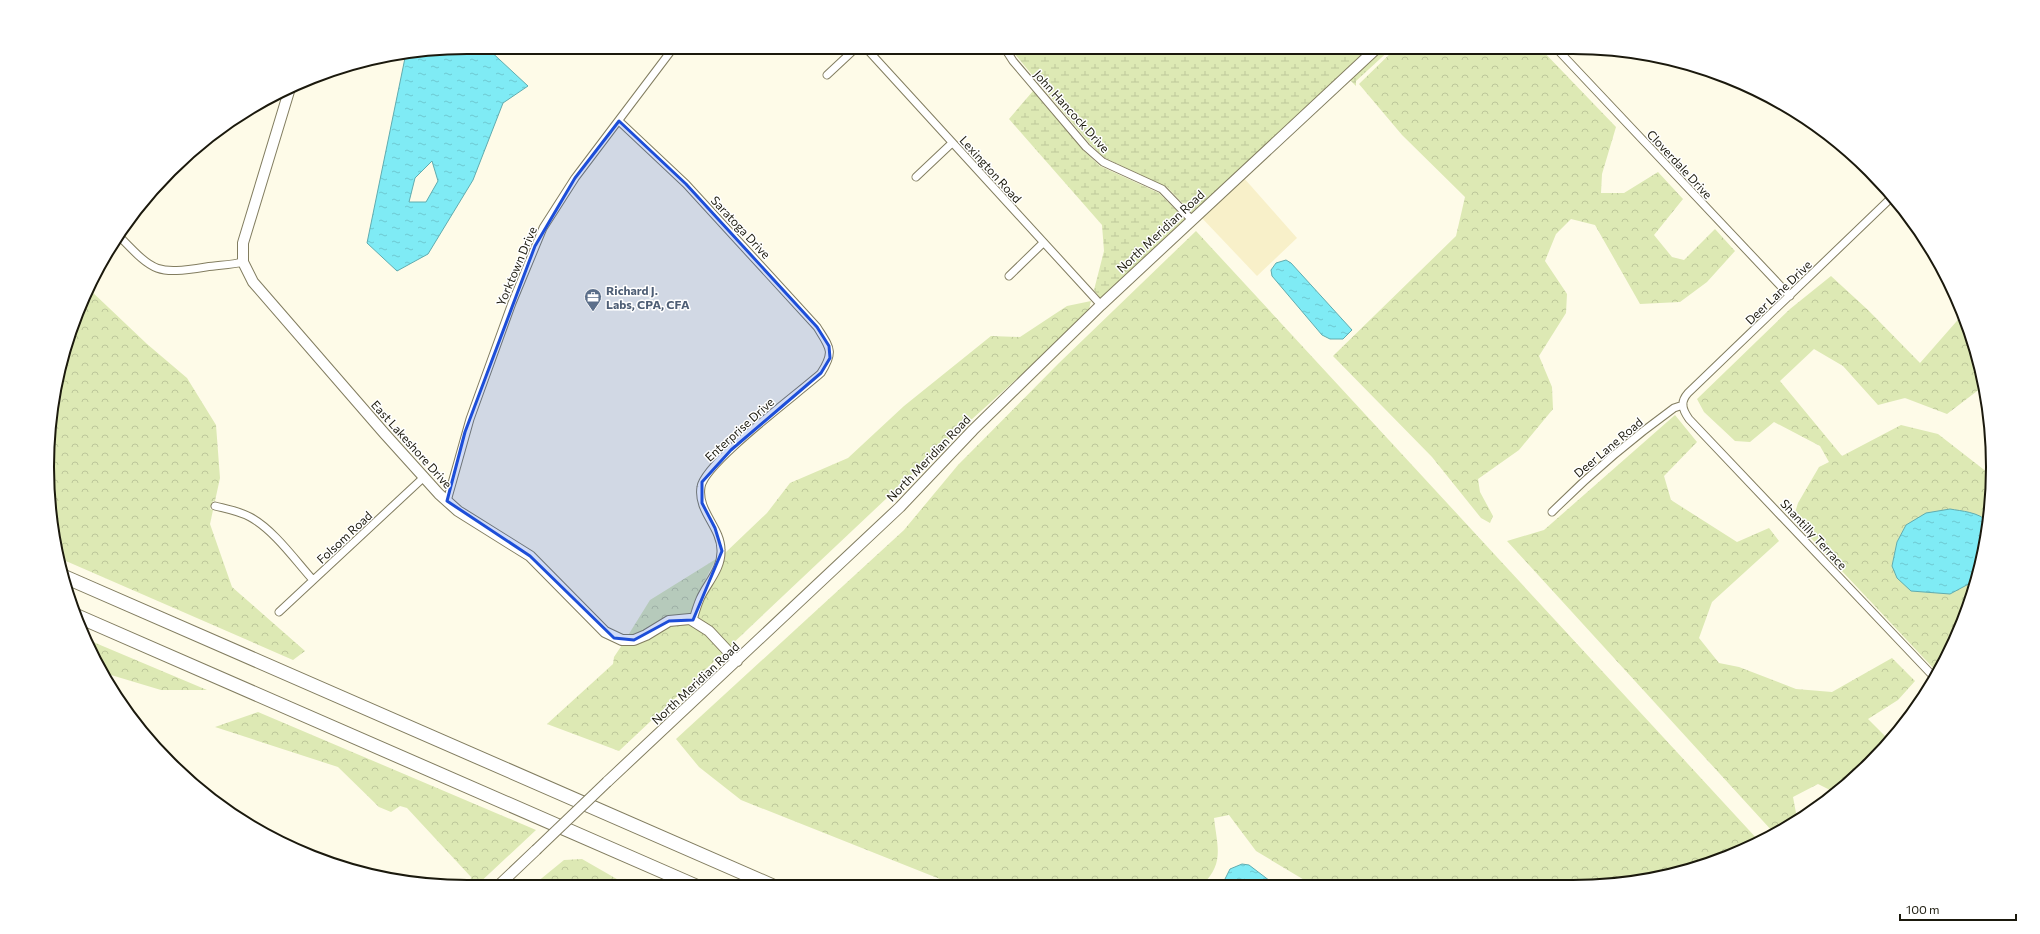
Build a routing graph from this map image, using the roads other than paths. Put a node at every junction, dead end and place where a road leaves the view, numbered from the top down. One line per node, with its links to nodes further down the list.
1 (669, 54): 9 (street, Yorktown Drive)
2 (850, 54): 7 (street)
3 (871, 54): 10 (street, Lexington Road)
4 (1008, 54): 13 (street, John Hancock Drive)
5 (1370, 54): 13 (main road, North Meridian Road)
6 (1562, 54): 18 (street, Cloverdale Drive)
7 (827, 75)
8 (288, 95): 16 (main road, East Lakeshore Drive)
9 (619, 122): 20 (street, Saratoga Drive); 23 (street, Yorktown Drive)
10 (952, 143): 11 (street); 15 (street, Lexington Road)
11 (916, 177)
12 (1888, 200): 18 (street, Deer Lane Drive)
13 (1191, 219): 19 (main road, North Meridian Road)
14 (123, 240): 16 (street)
15 (1043, 243): 17 (street); 19 (street, Lexington Road)
16 (243, 262): 22 (main road, East Lakeshore Drive)
17 (1009, 276)
18 (1790, 296): 21 (street, Deer Lane Drive)
19 (1101, 305): 31 (main road, North Meridian Road)
20 (830, 358): 30 (street, Enterprise Drive)
21 (1682, 405): 25 (street, Deer Lane Road); 32 (street, Shantilly Terrace)
22 (423, 478): 23 (main road, East Lakeshore Drive); 27 (street, Folsom Road)
23 (446, 501): 30 (main road, East Lakeshore Drive)
24 (215, 506): 27 (street)
25 (1552, 512)
26 (69, 579): 35 (highway)
27 (314, 580): 28 (street, Folsom Road)
28 (279, 612)
29 (83, 618): 34 (highway)
30 (693, 620): 31 (main road)
31 (737, 661): 33 (main road, North Meridian Road, bridge)
32 (1931, 674)
33 (504, 880)
34 (682, 880)
35 (759, 880)

